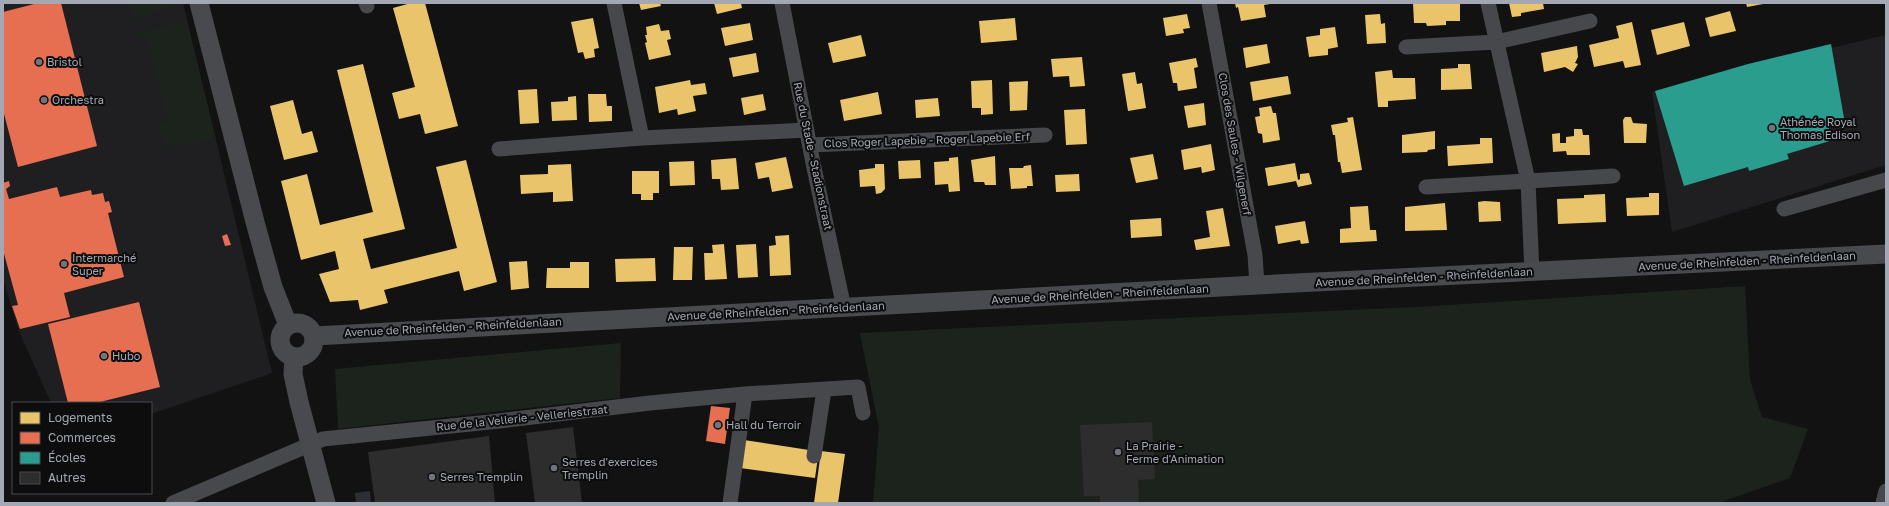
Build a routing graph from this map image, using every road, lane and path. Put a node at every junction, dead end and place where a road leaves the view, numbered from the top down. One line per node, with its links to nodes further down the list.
1 (199, 3): 23 (main road)
2 (614, 3): 11 (street)
3 (782, 3): 9 (street, Rue du Stade - Stadionstraat)
4 (1209, 3): 21 (street, Clos des Saules - Wilgenerf)
5 (1488, 3): 7 (street)
6 (1590, 21): 7 (street)
7 (1496, 42): 8 (street); 15 (street)
8 (1406, 47)
9 (807, 130): 11 (street); 12 (street, Rue du Stade - Stadionstraat)
10 (1045, 135): 12 (street, Clos Roger Lapebie - Roger Lapebie Erf)
11 (642, 138): 13 (street)
12 (810, 145): 22 (street, Rue du Stade - Stadionstraat)
13 (499, 148)
14 (1613, 176): 15 (street)
15 (1528, 180): 17 (street); 20 (street)
16 (1886, 180): 18 (street)
17 (1426, 187)
18 (1784, 209)
19 (1886, 254): 20 (main road, Avenue de Rheinfelden - Rheinfeldenlaan)
20 (1532, 273): 21 (main road, Avenue de Rheinfelden - Rheinfeldenlaan)
21 (1258, 285): 22 (main road, Avenue de Rheinfelden - Rheinfeldenlaan)
22 (844, 308): 24 (main road, Avenue de Rheinfelden - Rheinfeldenlaan)
23 (288, 325): 24 (main road); 25 (main road)
24 (314, 336): 25 (main road)
25 (294, 357): 29 (main road)
26 (824, 390): 27 (street, Rue de la Vellerie - Velleriestraat); 28 (street, Rue de la Vellerie - Velleriestraat); 30 (street)
27 (745, 394): 29 (street, Rue de la Vellerie - Velleriestraat); 34 (street)
28 (864, 412)
29 (310, 446): 32 (street, Rue de la Vellerie - Velleriestraat); 33 (main road)
30 (814, 456)
31 (1886, 492): 35 (street)
32 (173, 503)
33 (326, 503)
34 (730, 503)
35 (1883, 503)

